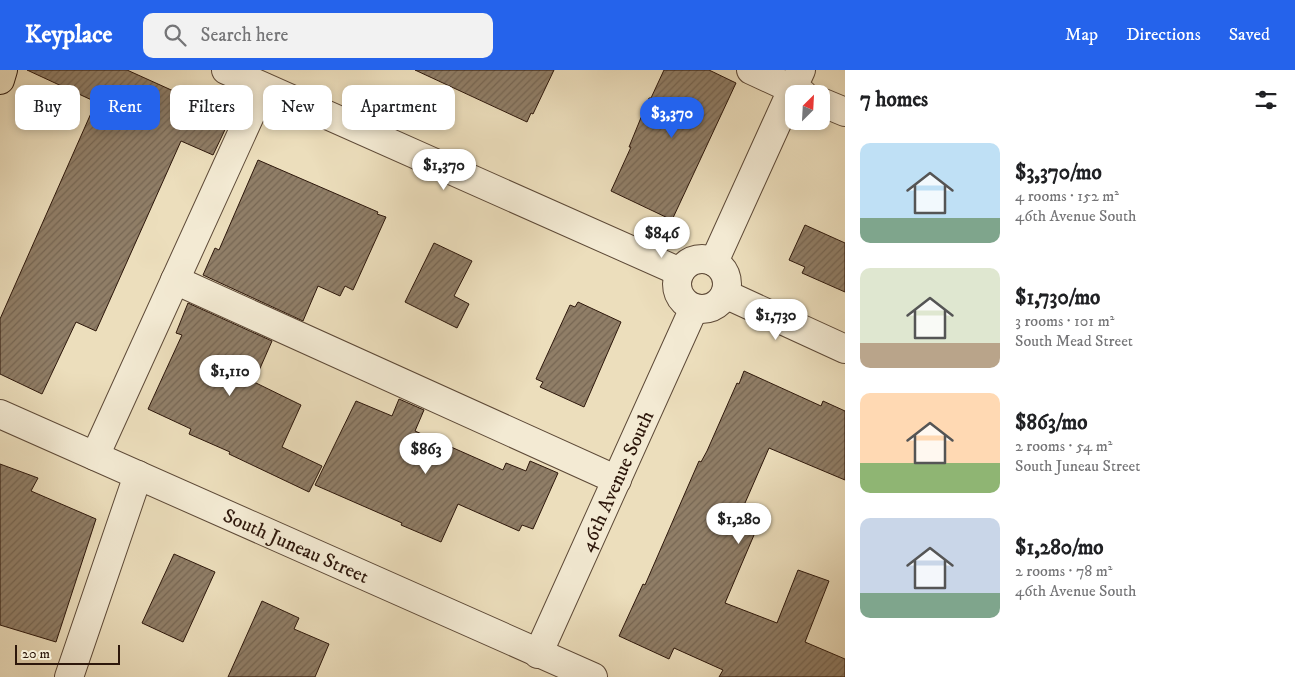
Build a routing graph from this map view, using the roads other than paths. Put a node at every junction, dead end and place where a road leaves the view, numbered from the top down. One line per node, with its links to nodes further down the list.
1 (3, 70): 4 (main road)
2 (226, 70): 6 (street)
3 (751, 70): 5 (street)
4 (0, 80)
5 (799, 84): 10 (street)
6 (263, 87): 12 (street)
7 (830, 106): 8 (street)
8 (845, 112)
9 (332, 118): 11 (street)
10 (714, 262): 11 (street); 13 (street)
11 (680, 272): 14 (street)
12 (175, 280): 17 (street); 19 (street)
13 (725, 294): 14 (street); 15 (street)
14 (694, 308): 19 (street, 46th Avenue South)
15 (845, 349)
16 (0, 414): 17 (street, South Juneau Street)
17 (95, 456): 18 (street, South Juneau Street)
18 (138, 475): 20 (street, South Juneau Street); 22 (street)
19 (618, 480): 20 (street, 46th Avenue South)
20 (538, 654): 21 (street, South Juneau Street)
21 (590, 676)
22 (69, 677)

